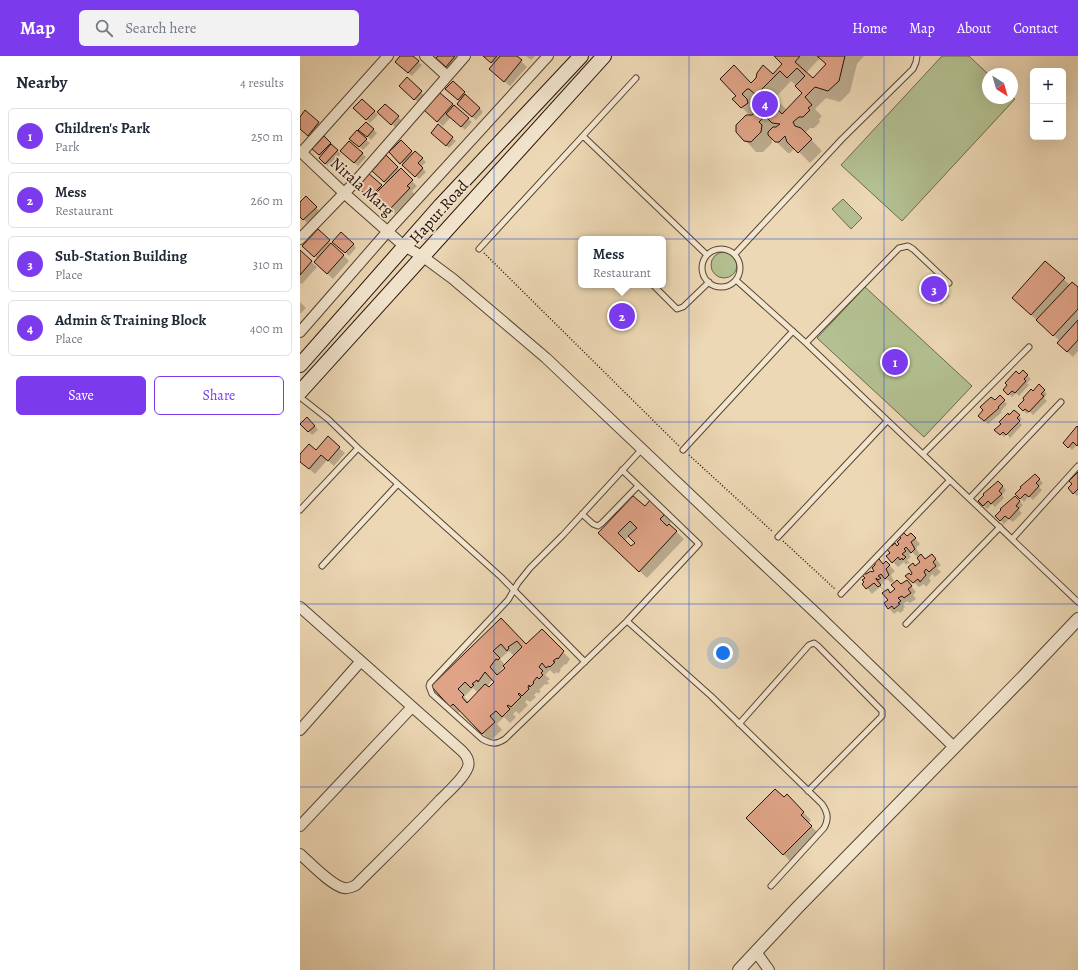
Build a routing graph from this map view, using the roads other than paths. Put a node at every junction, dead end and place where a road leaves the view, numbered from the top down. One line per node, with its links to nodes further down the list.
1 (388, 56): 11 (street)
2 (425, 56): 8 (street)
3 (466, 56): 8 (street)
4 (548, 56): 14 (street)
5 (581, 56): 16 (main road, Hapur Road)
6 (916, 56): 18 (lane)
7 (602, 57): 20 (main road, Hapur Road)
8 (447, 76): 12 (street)
9 (636, 78): 10 (lane)
10 (583, 136): 17 (lane); 19 (lane)
11 (301, 152): 12 (street, Nirala Marg)
12 (344, 193): 13 (street); 14 (street, Nirala Marg)
13 (304, 228): 15 (street)
14 (388, 231): 16 (street, Nirala Marg); 26 (street)
15 (300, 239)
16 (404, 246): 20 (street, Nirala Marg); 29 (main road, Hapur Road)
17 (479, 249)
18 (735, 254): 19 (lane); 21 (lane)
19 (707, 255): 22 (lane)
20 (422, 256): 30 (main road, Hapur Road); 35 (street, Nirala Marg)
21 (736, 280): 22 (lane); 25 (lane)
22 (709, 282): 24 (lane)
23 (949, 283): 27 (lane)
24 (657, 288)
25 (793, 331): 27 (lane); 36 (lane)
26 (300, 332)
27 (806, 343): 33 (lane)
28 (1029, 346): 37 (lane)
29 (300, 365)
30 (300, 392)
31 (300, 397): 34 (lane)
32 (1061, 402): 43 (lane)
33 (887, 421): 37 (lane); 47 (lane)
34 (358, 448): 41 (lane); 44 (lane)
35 (642, 449): 39 (lane); 62 (street, Nirala Marg)
36 (683, 450)
37 (923, 454): 40 (lane)
38 (1078, 466): 48 (lane)
39 (622, 470): 42 (lane); 45 (lane)
40 (950, 480): 43 (lane); 51 (lane)
41 (398, 484): 49 (lane); 50 (lane)
42 (638, 486): 45 (lane); 55 (lane)
43 (970, 498): 46 (lane)
44 (300, 510)
45 (582, 514): 50 (lane)
46 (1000, 527): 48 (lane); 56 (lane)
47 (778, 537)
48 (1012, 538): 52 (lane)
49 (322, 566)
50 (514, 591): 58 (lane); 58 (lane)
51 (841, 594)
52 (1078, 602)
53 (300, 607): 57 (street)
54 (1078, 619): 62 (street)
55 (627, 621): 58 (lane); 60 (lane)
56 (906, 624)
57 (361, 661): 59 (street); 61 (street)
58 (585, 662)
59 (412, 707): 64 (street); 65 (street)
60 (739, 724): 63 (lane); 63 (lane)
61 (300, 730)
62 (954, 747): 67 (street)
63 (808, 791): 66 (lane)
64 (300, 826)
65 (300, 854)
66 (771, 886)
67 (756, 952): 68 (street); 69 (street)
68 (739, 970)
69 (769, 970)

